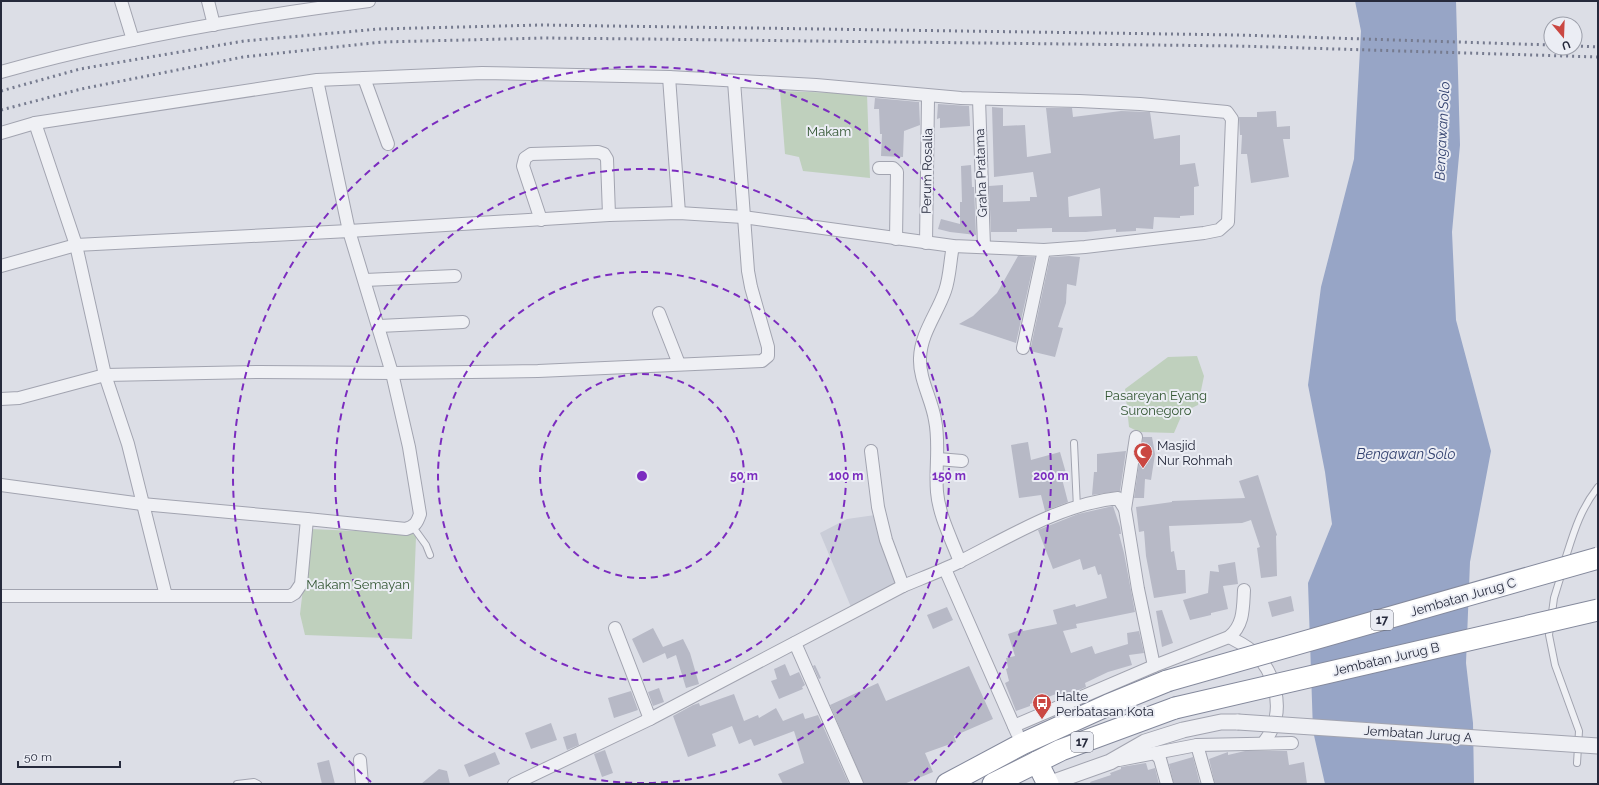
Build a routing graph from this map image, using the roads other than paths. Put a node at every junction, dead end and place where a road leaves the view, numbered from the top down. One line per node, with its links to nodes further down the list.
1 (122, 1): 6 (street)
2 (208, 1): 5 (street)
3 (369, 1): 4 (street)
4 (344, 3): 5 (street)
5 (214, 25): 6 (street)
6 (133, 40): 7 (street)
7 (1, 72)
8 (669, 77): 9 (street); 11 (street); 18 (street)
9 (364, 78): 10 (street); 16 (street)
10 (317, 80): 14 (street); 22 (street)
11 (734, 81): 13 (street); 20 (street)
12 (928, 99): 24 (street, Perum Rosalia)
13 (979, 99): 27 (street, Graha Pratama); 28 (street)
14 (35, 123): 15 (street); 25 (street)
15 (1, 133)
16 (388, 144)
17 (879, 168): 23 (street)
18 (680, 213): 19 (street); 20 (street)
19 (610, 215): 21 (street); 21 (street)
20 (743, 217): 23 (street); 36 (street)
21 (541, 220): 22 (street)
22 (349, 231): 25 (street); 31 (street)
23 (896, 239): 24 (street)
24 (926, 243): 26 (street)
25 (76, 245): 29 (street); 38 (street)
26 (953, 246): 27 (street); 43 (street)
27 (984, 247): 28 (street)
28 (1044, 250): 35 (street)
29 (1, 266)
30 (455, 276): 31 (street)
31 (365, 280): 34 (street)
32 (659, 313): 36 (street)
33 (463, 322): 34 (street)
34 (379, 326): 37 (street)
35 (1023, 348)
36 (679, 364): 37 (street)
37 (392, 373): 38 (street); 51 (street)
38 (105, 375): 39 (street); 47 (street)
39 (1, 400)
40 (1136, 437): 49 (street)
41 (1074, 443): 48 (lane)
42 (871, 451): 56 (street)
43 (938, 459): 44 (street); 54 (street)
44 (962, 460)
45 (1, 484): 47 (street)
46 (1598, 487): 75 (lane)
47 (142, 504): 50 (street); 59 (street)
48 (1077, 508): 49 (street); 54 (street)
49 (1125, 509): 64 (street)
50 (307, 519): 51 (street); 59 (street)
51 (414, 527): 52 (lane)
52 (430, 556)
53 (1598, 558): 64 (highway, Jembatan Jurug C / 17, bridge)
54 (960, 562): 55 (street)
55 (945, 569): 56 (street); 66 (street)
56 (903, 586): 63 (street)
57 (1244, 590): 62 (street)
58 (1, 596): 59 (street)
59 (166, 596)
60 (1598, 610): 73 (highway, Jembatan Jurug B / 17, bridge)
61 (615, 628): 65 (street)
62 (1229, 637): 64 (street); 67 (street)
63 (795, 644): 65 (street); 80 (street)
64 (1160, 673): 66 (highway, 17)
65 (650, 719): 79 (street)
66 (1018, 735): 81 (highway, 17)
67 (1264, 742): 68 (street); 69 (street)
68 (1292, 743)
69 (1197, 745): 71 (street); 85 (street)
70 (1598, 746): 74 (street, Jembatan Jurug A, bridge)
71 (1155, 753): 74 (street); 84 (street)
72 (360, 760): 78 (street)
73 (1037, 762): 82 (highway, 17); 83 (highway)
74 (1110, 762): 83 (street, Jembatan Jurug A)
75 (1577, 763)
76 (237, 784): 77 (lane)
77 (258, 784)
78 (362, 784)
79 (514, 784)
80 (857, 784)
81 (947, 784)
82 (993, 784)
83 (1048, 784)
84 (1167, 784)
85 (1208, 784)

